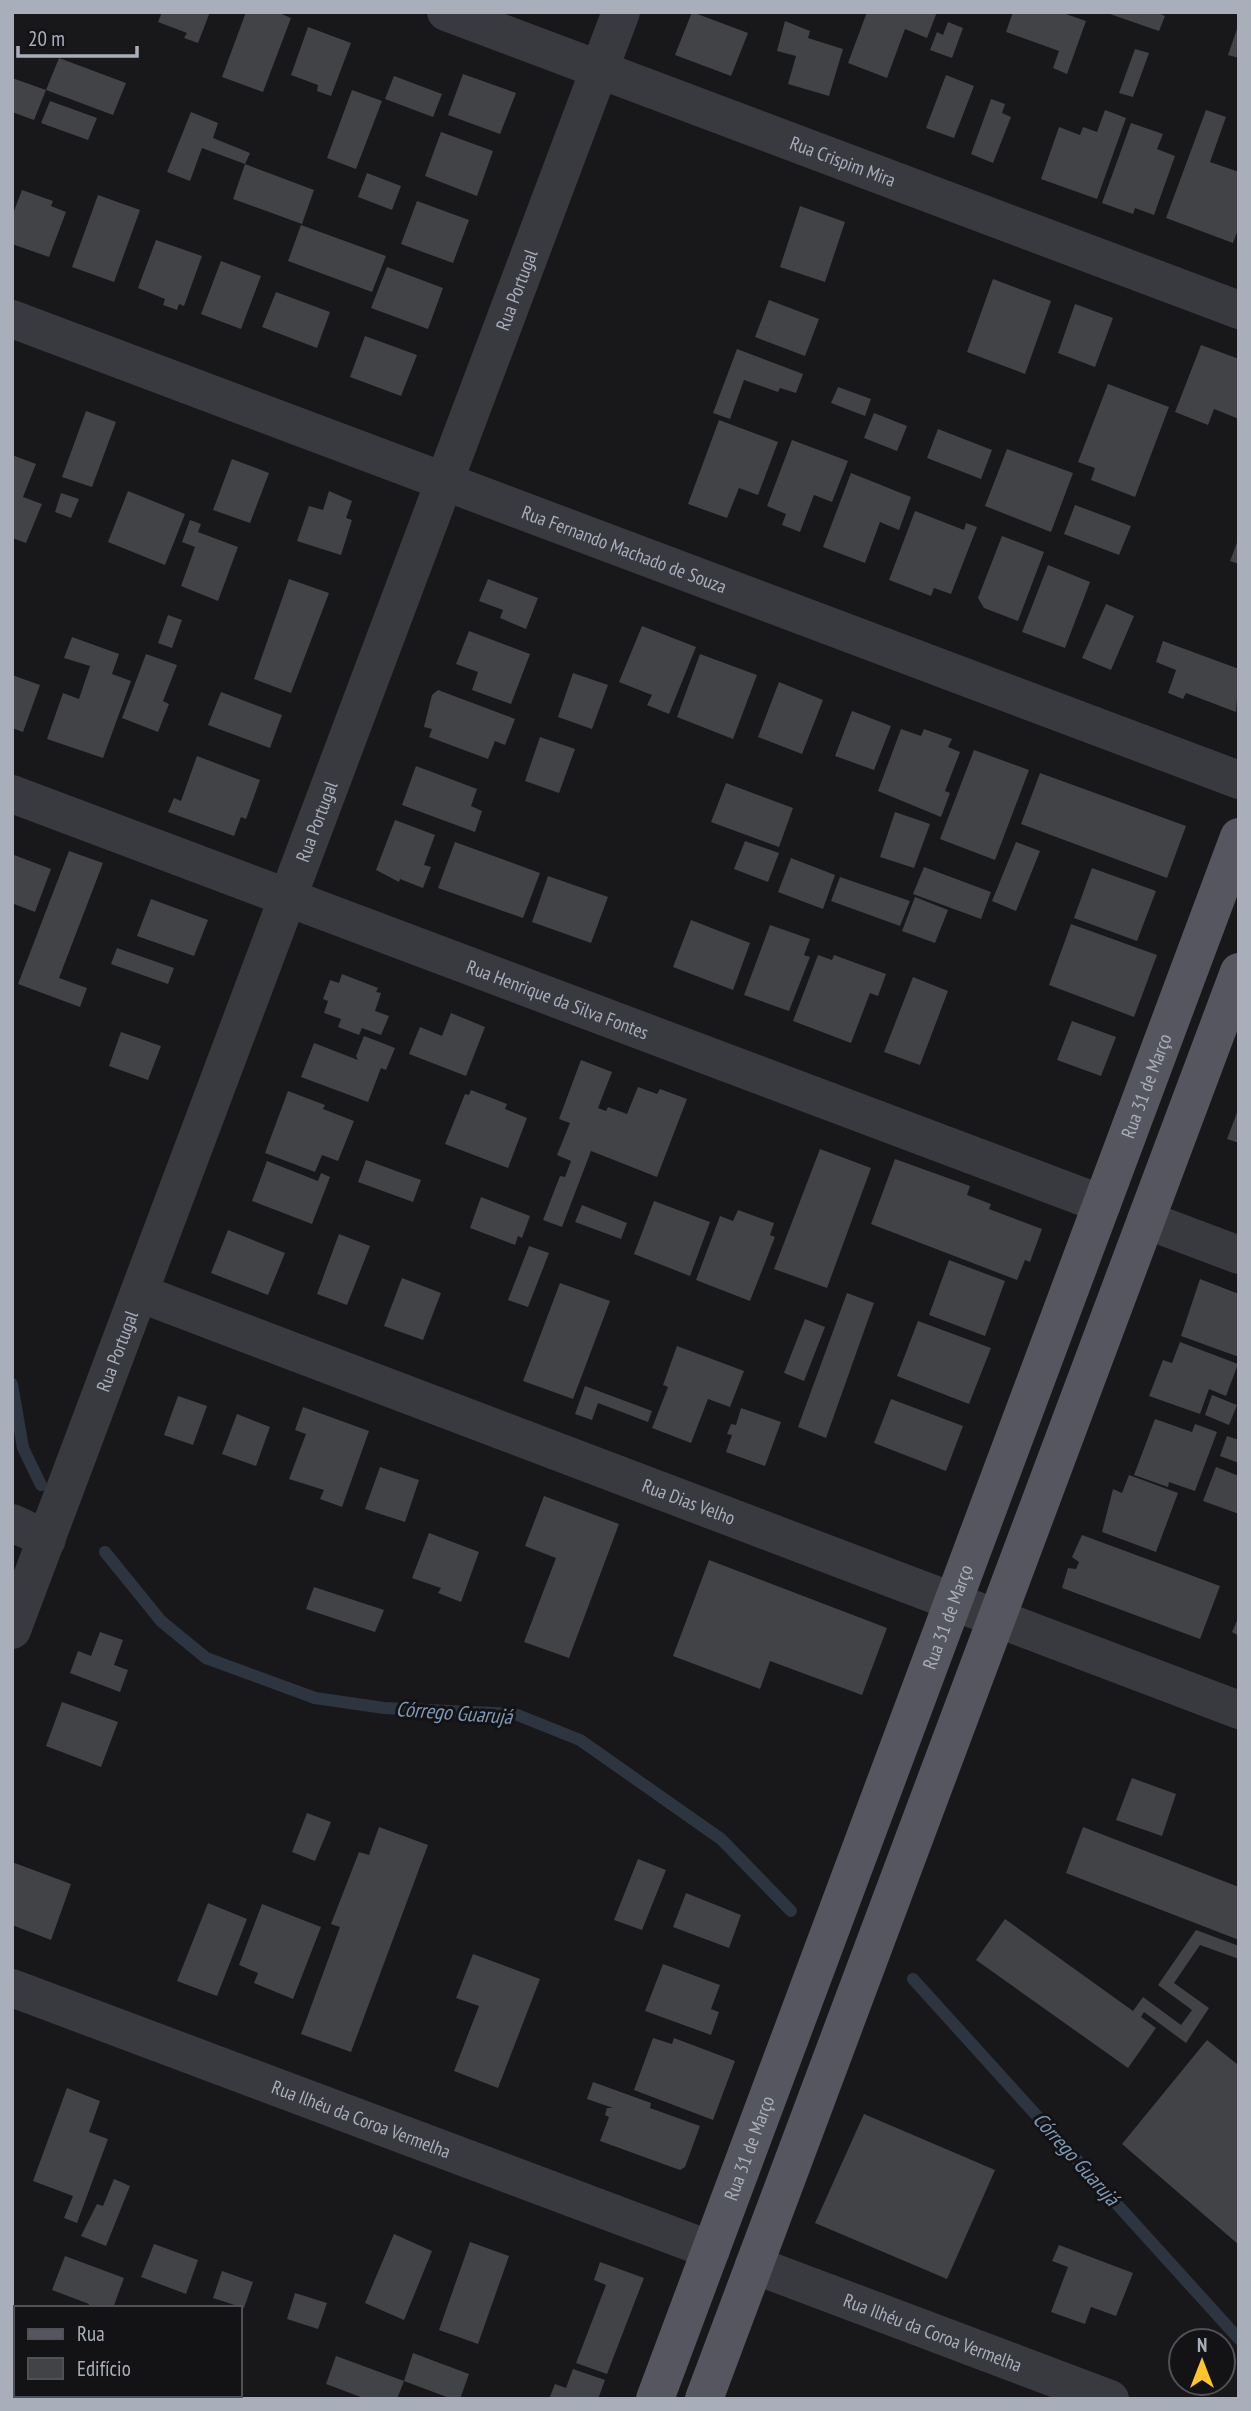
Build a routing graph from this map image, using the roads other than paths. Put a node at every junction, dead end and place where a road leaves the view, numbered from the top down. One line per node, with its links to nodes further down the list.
1 (446, 12): 3 (street, Rua Crispim Mira)
2 (621, 12): 3 (street, Rua Portugal)
3 (599, 70): 4 (street, Rua Crispim Mira); 6 (street, Rua Portugal)
4 (1239, 310)
5 (12, 319): 6 (street, Rua Fernando Machado de Souza)
6 (445, 481): 7 (street, Rua Fernando Machado de Souza); 10 (street, Rua Portugal)
7 (1239, 780)
8 (12, 794): 10 (street, Rua Henrique da Silva Fontes)
9 (1239, 837): 12 (main road, Rua 31 de Março)
10 (288, 898): 12 (street, Rua Henrique da Silva Fontes); 15 (street, Rua Portugal)
11 (1239, 972): 13 (main road)
12 (1102, 1204): 18 (main road, Rua 31 de Março)
13 (1146, 1220): 14 (street); 19 (main road)
14 (1239, 1255)
15 (139, 1293): 17 (street, Rua Portugal); 18 (street, Rua Dias Velho)
16 (12, 1522): 17 (street)
17 (47, 1539): 20 (street, Rua Portugal)
18 (953, 1601): 19 (street, Rua Dias Velho); 23 (main road, Rua 31 de Março)
19 (996, 1618): 21 (street, Rua Dias Velho); 24 (main road)
20 (12, 1630)
21 (1239, 1710)
22 (12, 1988): 23 (street, Rua Ilhéu da Coroa Vermelha)
23 (711, 2250): 25 (main road, Rua 31 de Março)
24 (754, 2266): 26 (main road); 27 (street, Rua Ilhéu da Coroa Vermelha)
25 (655, 2399)
26 (704, 2399)
27 (1110, 2399)

